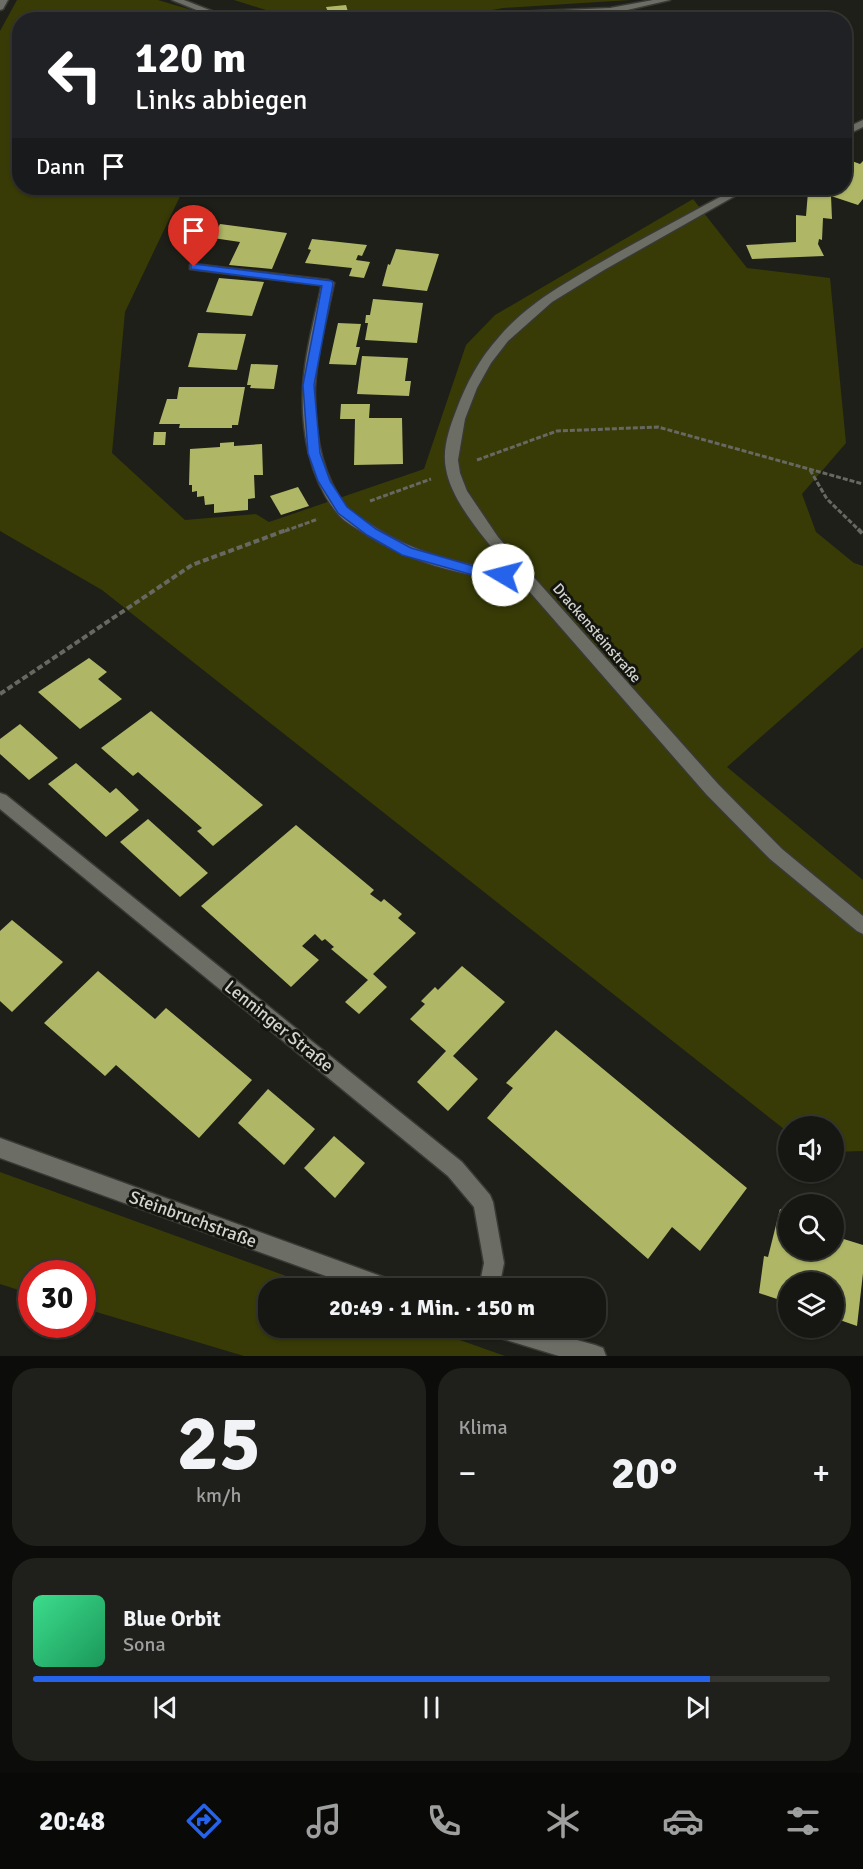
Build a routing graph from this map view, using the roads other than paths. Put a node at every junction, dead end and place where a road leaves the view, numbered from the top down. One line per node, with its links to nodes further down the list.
1 (4, 0): 4 (street)
2 (176, 0): 5 (street)
3 (666, 0): 6 (street)
4 (0, 7)
5 (209, 12)
6 (586, 12)
7 (731, 195): 9 (street, Drackensteinstraße)
8 (194, 267): 9 (street)
9 (527, 578): 11 (street, Drackensteinstraße)
10 (0, 800): 14 (street, Lenninger Straße)
11 (863, 926)
12 (0, 1148): 13 (street, Steinbruchstraße)
13 (358, 1278)
14 (491, 1278)
15 (534, 1338): 16 (street)
16 (595, 1356)

